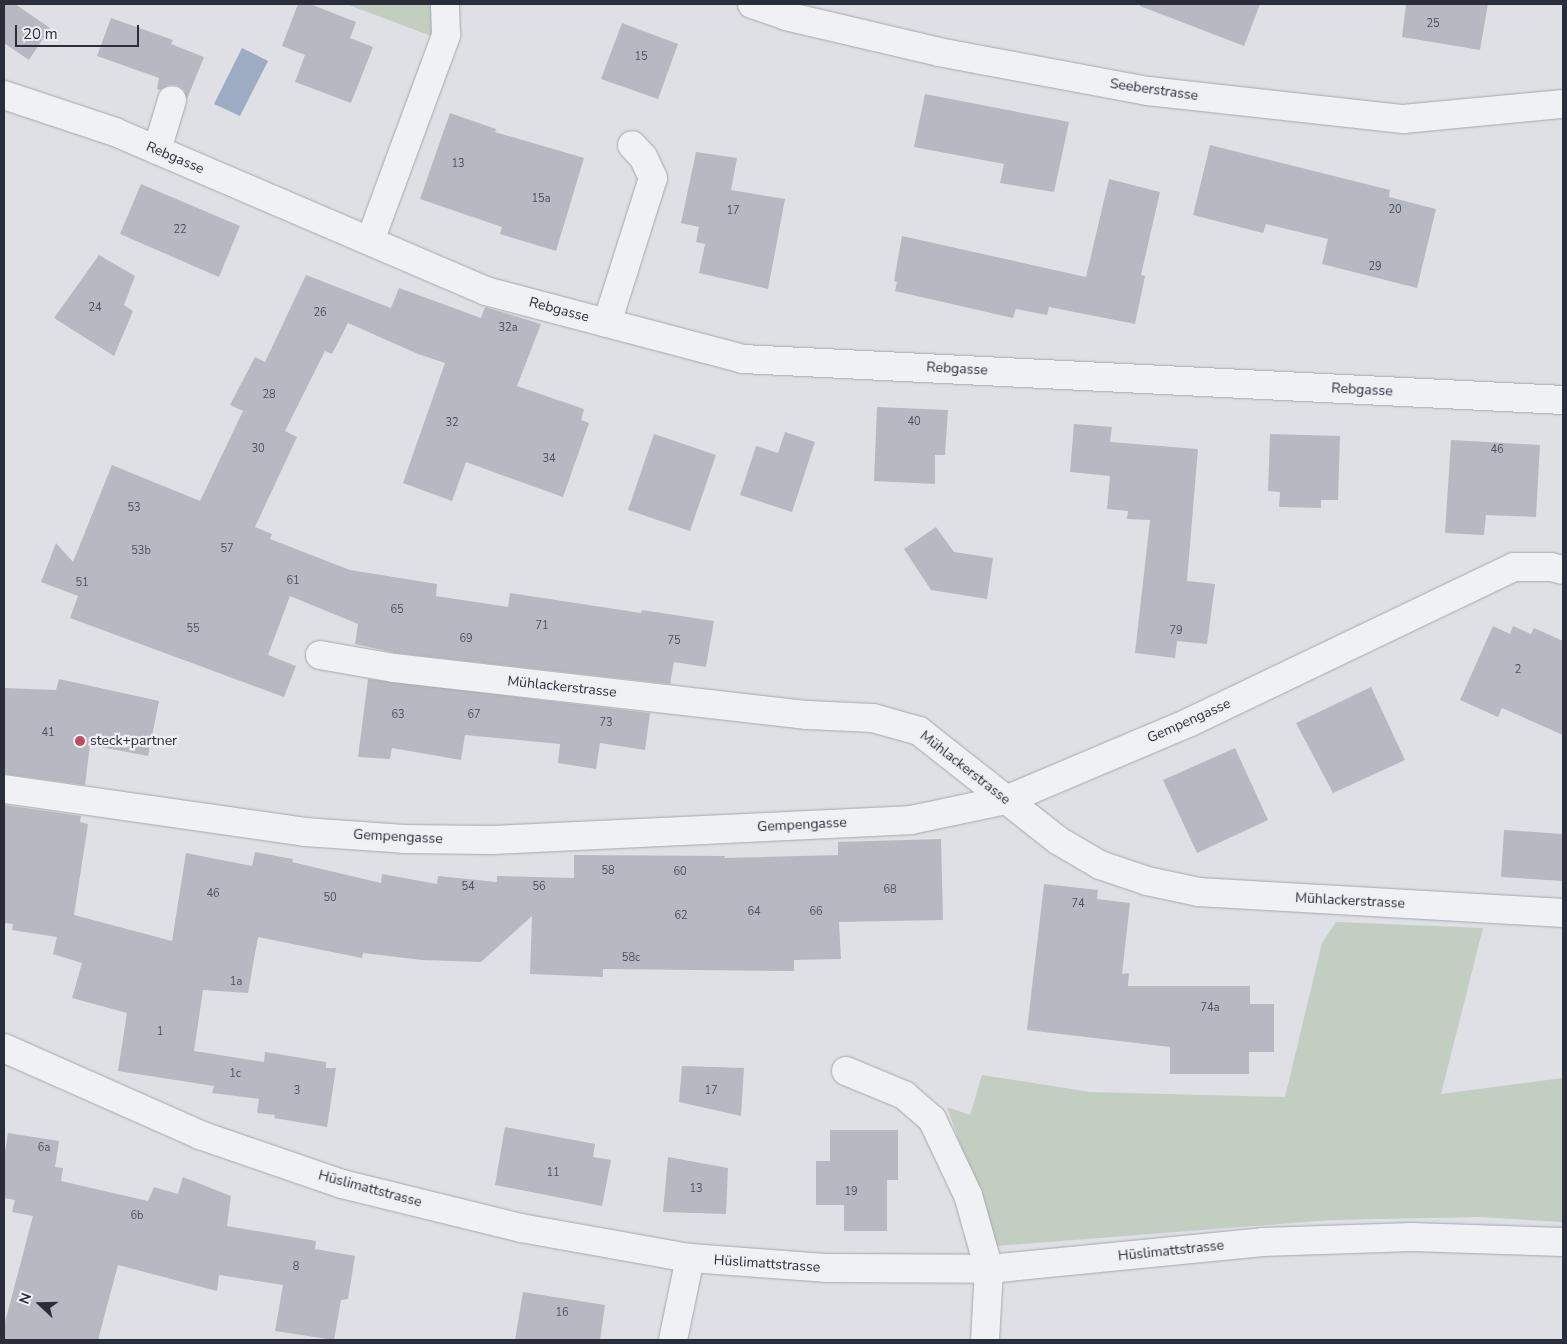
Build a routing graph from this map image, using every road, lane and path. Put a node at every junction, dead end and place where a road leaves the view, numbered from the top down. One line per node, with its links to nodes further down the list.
1 (444, 4): 8 (street)
2 (752, 4): 5 (street, Seeberstrasse)
3 (4, 94): 7 (street, Rebgasse)
4 (172, 100): 7 (street)
5 (1563, 104)
6 (632, 146): 9 (street)
7 (157, 150): 8 (street, Rebgasse)
8 (370, 242): 9 (street, Rebgasse)
9 (607, 323): 10 (street, Rebgasse)
10 (1563, 400)
11 (1559, 567): 14 (street, Gempengasse)
12 (320, 656): 14 (street, Mühlackerstrasse)
13 (4, 790): 14 (street, Gempengasse)
14 (1006, 800): 15 (street, Mühlackerstrasse)
15 (1563, 913)
16 (4, 1048): 19 (street, Hüslimattstrasse)
17 (846, 1071): 20 (street)
18 (1563, 1242): 20 (street, Hüslimattstrasse)
19 (690, 1258): 20 (street, Hüslimattstrasse); 21 (street)
20 (989, 1269): 22 (street)
21 (673, 1340)
22 (985, 1340)

